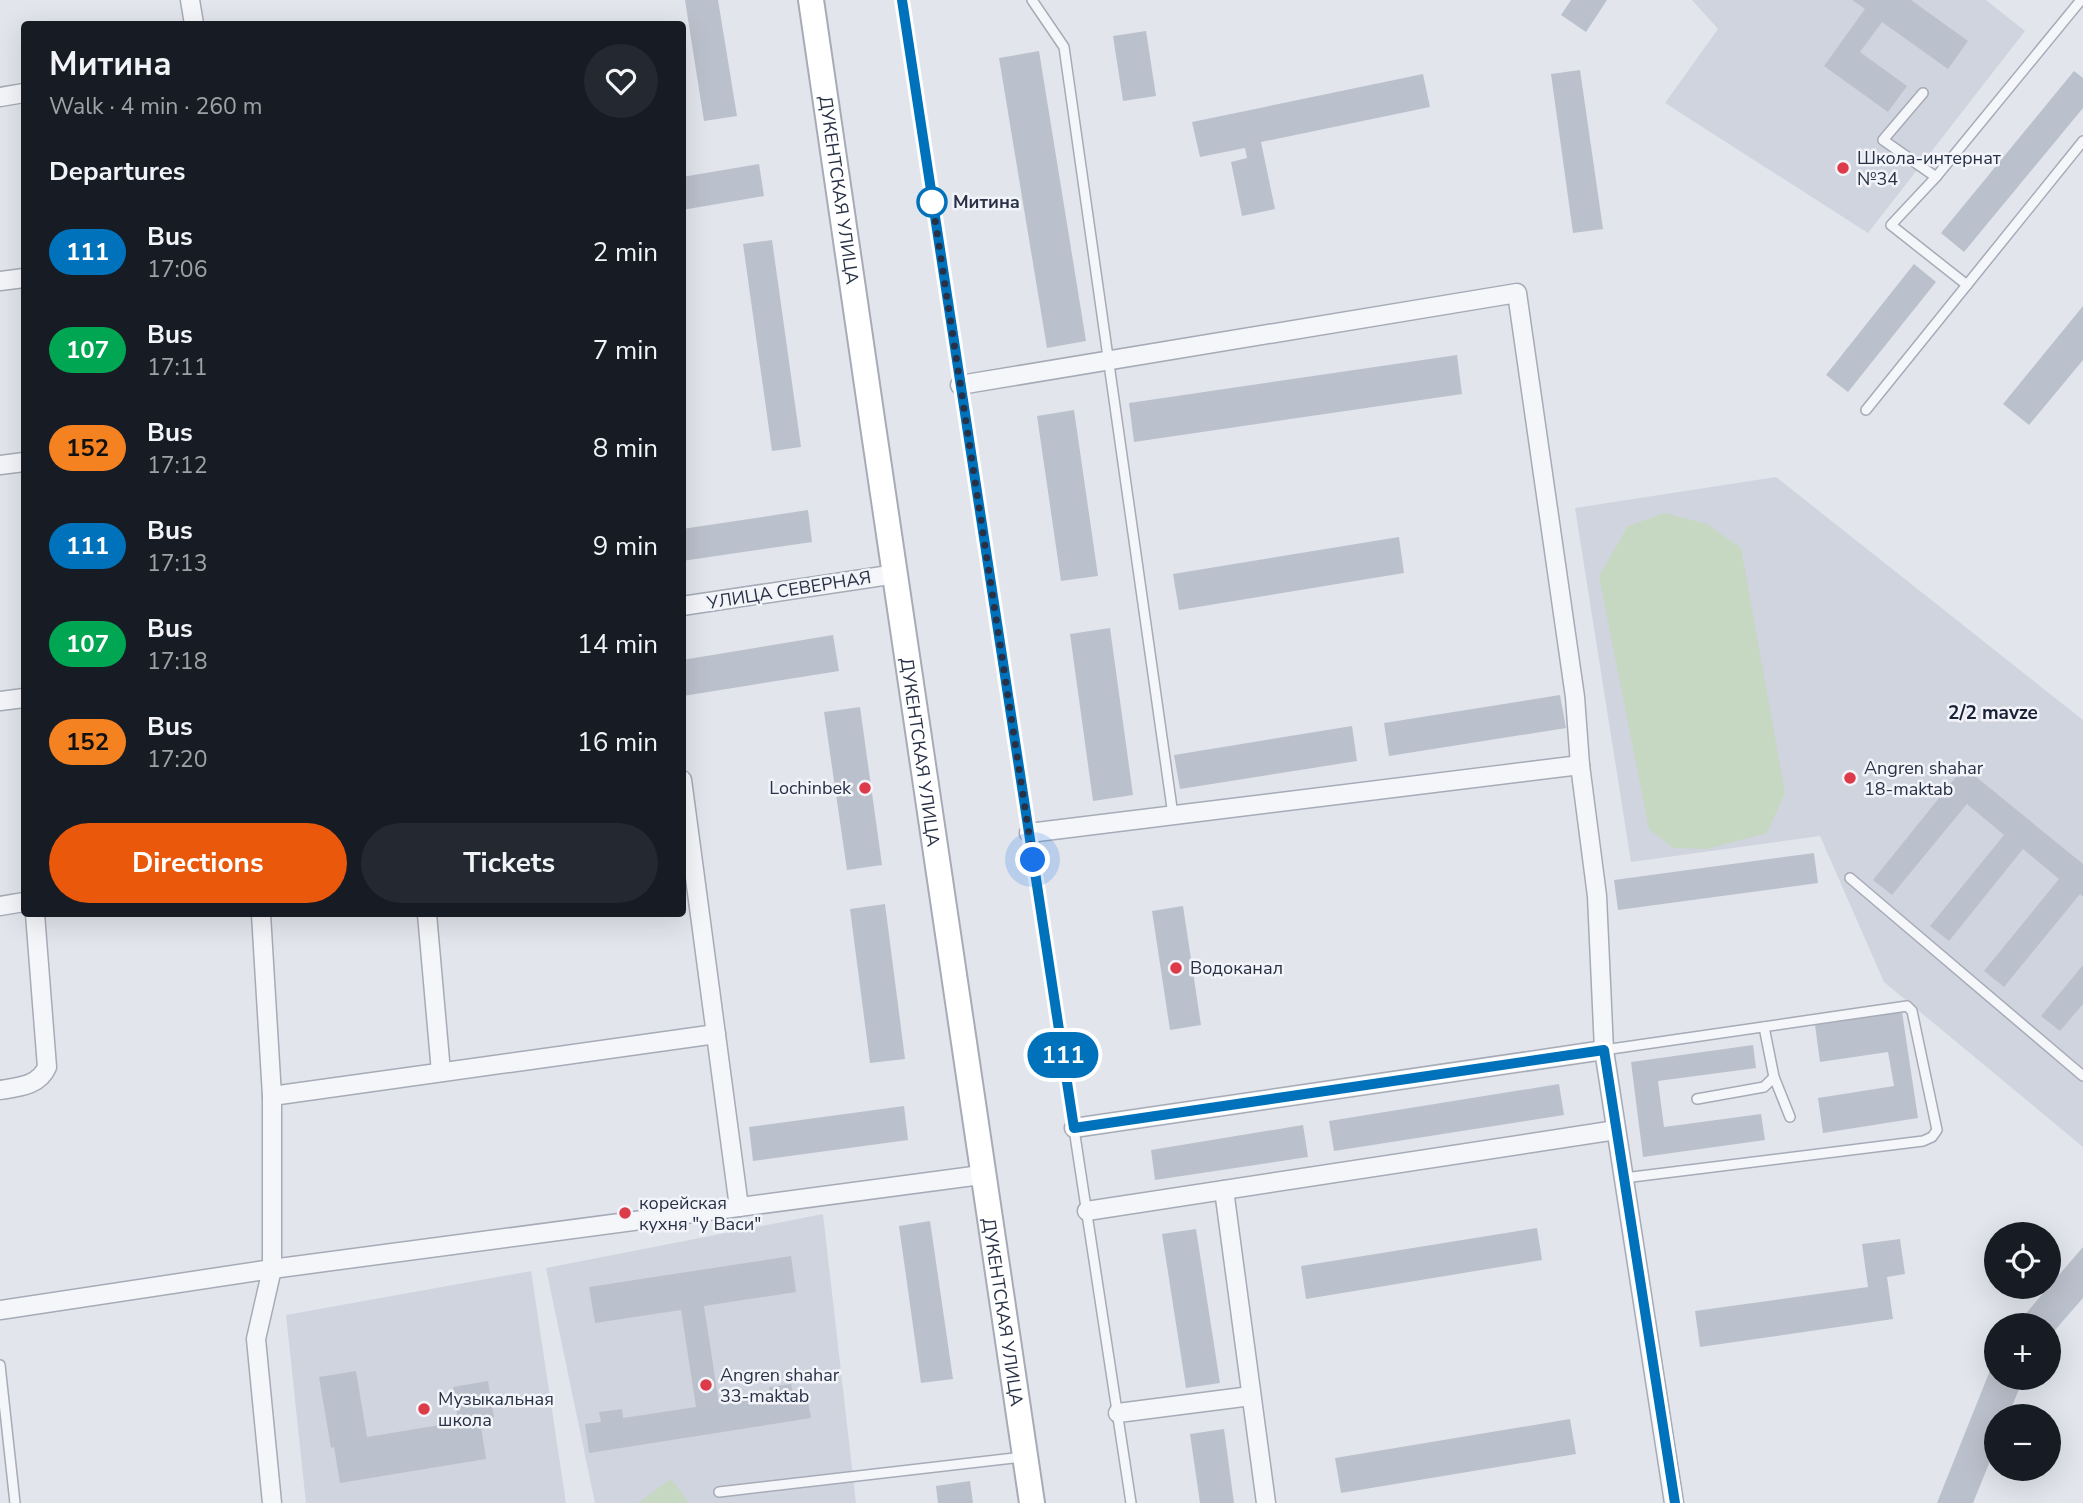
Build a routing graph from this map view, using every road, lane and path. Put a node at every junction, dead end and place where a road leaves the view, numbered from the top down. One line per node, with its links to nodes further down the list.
1 (190, 0): 6 (street)
2 (811, 0): 20 (main road, ДУКЕНТСКАЯ УЛИЦА)
3 (902, 0): 16 (lane)
4 (1032, 0): 15 (lane)
5 (2081, 0): 11 (lane)
6 (194, 21)
7 (21, 93): 9 (street)
8 (1923, 93): 11 (lane)
9 (0, 96)
10 (2083, 141): 14 (lane)
11 (1936, 177): 14 (lane)
12 (21, 278): 13 (street)
13 (0, 281)
14 (1967, 285): 17 (lane)
15 (1109, 361): 16 (street); 24 (street); 25 (lane)
16 (960, 385): 27 (lane)
17 (1866, 410)
18 (21, 462): 19 (street)
19 (0, 466)
20 (896, 574): 21 (street, УЛИЦА СЕВЕРНАЯ); 47 (main road, ДУКЕНТСКАЯ УЛИЦА)
21 (686, 605)
22 (21, 698): 23 (street)
23 (0, 701)
24 (1580, 765): 25 (street); 37 (street)
25 (1173, 815): 27 (street)
26 (686, 833): 28 (street)
27 (1029, 833): 45 (lane)
28 (688, 860): 36 (street)
29 (1850, 878): 39 (lane)
30 (21, 902): 31 (street)
31 (0, 906)
32 (35, 917): 41 (street)
33 (261, 917): 42 (street)
34 (427, 917): 38 (street)
35 (1764, 1027): 37 (lane); 40 (lane); 48 (lane)
36 (716, 1034): 38 (street); 50 (street)
37 (1604, 1050): 45 (street); 46 (street)
38 (441, 1072): 42 (street)
39 (2083, 1076)
40 (1774, 1077): 43 (lane); 44 (lane)
41 (0, 1090)
42 (272, 1096): 52 (street)
43 (1698, 1099)
44 (1790, 1117)
45 (1074, 1128): 51 (lane)
46 (1616, 1130): 48 (street); 49 (street)
47 (981, 1175): 50 (street); 57 (main road, ДУКЕНТСКАЯ УЛИЦА)
48 (1624, 1178): 64 (street)
49 (1224, 1190): 51 (street); 55 (street)
50 (739, 1207): 52 (street)
51 (1087, 1210): 56 (lane)
52 (272, 1269): 53 (street); 60 (street)
53 (0, 1310)
54 (0, 1365): 59 (lane)
55 (1251, 1396): 56 (street); 63 (street)
56 (1118, 1413): 62 (lane)
57 (1024, 1457): 58 (lane); 61 (main road, ДУКЕНТСКАЯ УЛИЦА)
58 (719, 1492)
59 (15, 1503)
60 (272, 1503)
61 (1031, 1503)
62 (1131, 1503)
63 (1266, 1503)
64 (1675, 1503)

